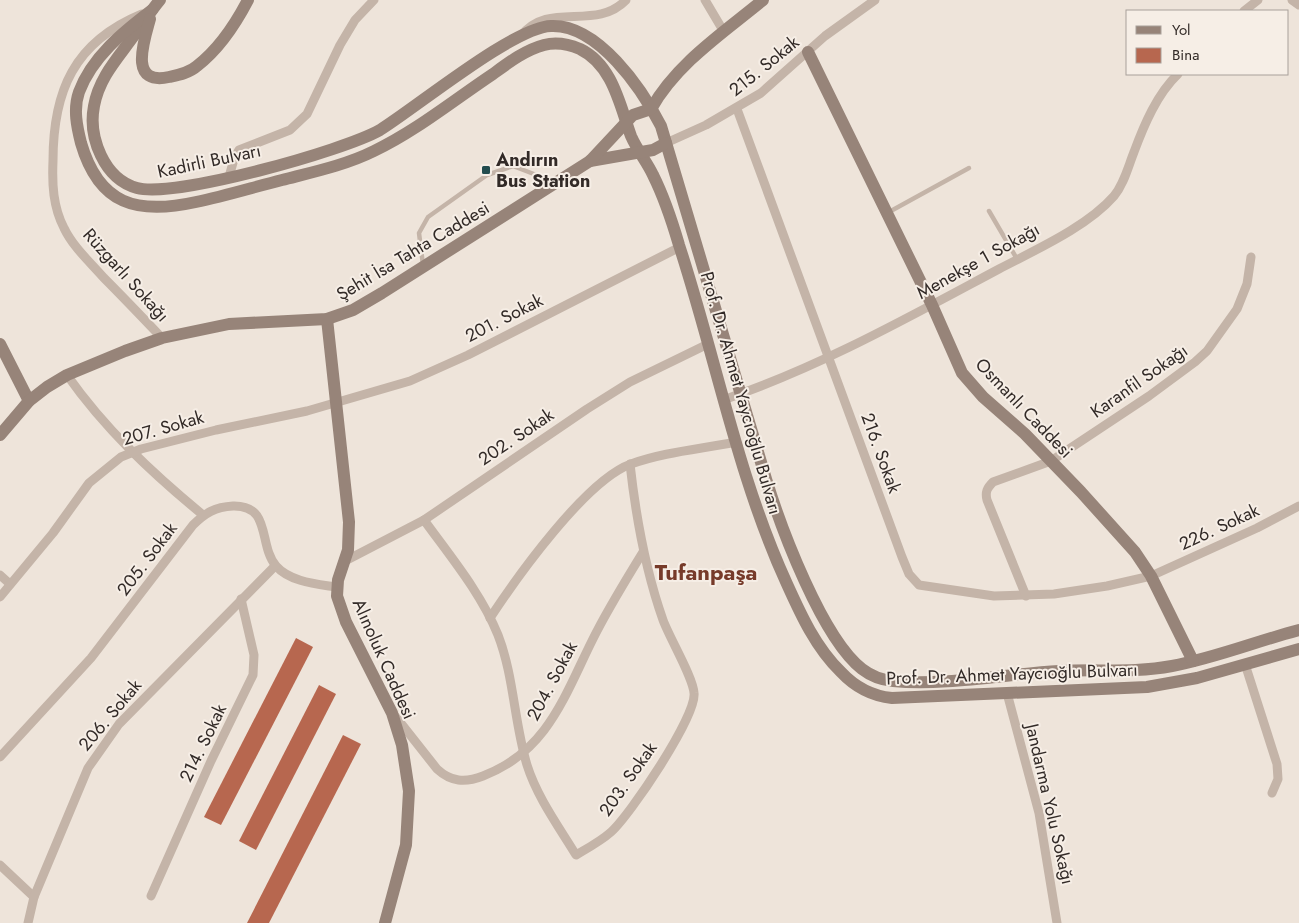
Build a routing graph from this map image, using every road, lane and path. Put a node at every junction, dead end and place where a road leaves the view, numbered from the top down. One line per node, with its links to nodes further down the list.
1 (248, 0): 9 (main road)
2 (374, 0): 23 (street)
3 (626, 0): 13 (street)
4 (705, 0): 12 (street)
5 (763, 0): 12 (main road)
6 (875, 0): 14 (street, 215. Sokak)
7 (1258, 0): 11 (street)
8 (1292, 0): 10 (street)
9 (156, 5): 18 (main road, Kadirli Bulvarı); 23 (main road, Kadirli Bulvarı); 33 (street, Rüzgarlı Sokağı)
10 (1299, 5)
11 (1245, 10)
12 (724, 32): 16 (main road)
13 (521, 36): 16 (main road, Kadirli Bulvarı); 23 (main road, Kadirli Bulvarı)
14 (808, 52): 17 (street, 215. Sokak); 26 (main road, Osmanlı Caddesi)
15 (1177, 75): 29 (street, Menekşe 1 Sokağı)
16 (651, 109): 18 (main road); 19 (main road, Kadirli Bulvarı)
17 (737, 109): 19 (street, 215. Sokak); 36 (street, 216. Sokak)
18 (626, 120): 20 (main road, Kadirli Bulvarı); 21 (main road, Şehit İsa Tahta Caddesi)
19 (666, 143): 20 (main road); 38 (main road, Prof. Dr. Ahmet Yaycıoğlu Bulvarı)
20 (639, 151): 21 (main road, Şehit İsa Tahta Caddesi); 27 (main road, Prof. Dr. Ahmet Yaycıoğlu Bulvarı)
21 (590, 161): 24 (main road, Şehit İsa Tahta Caddesi)
22 (969, 168): 26 (lane)
23 (229, 177)
24 (556, 182): 30 (main road, Şehit İsa Tahta Caddesi); 30 (lane)
25 (989, 211): 29 (lane)
26 (887, 213): 31 (main road, Osmanlı Caddesi)
27 (680, 247): 35 (main road, Prof. Dr. Ahmet Yaycıoğlu Bulvarı); 41 (street, 201. Sokak)
28 (1251, 257): 45 (street, Karanfil Sokağı)
29 (1016, 259): 31 (street, Menekşe 1 Sokağı)
30 (423, 267): 32 (main road, Şehit İsa Tahta Caddesi)
31 (932, 305): 36 (street, Menekşe 1 Sokağı); 45 (main road, Osmanlı Caddesi)
32 (327, 319): 33 (main road, Şehit İsa Tahta Caddesi); 41 (main road, Alınoluk Caddesi)
33 (162, 338): 37 (main road, Şehit İsa Tahta Caddesi)
34 (0, 344): 40 (main road)
35 (708, 344): 39 (main road, Prof. Dr. Ahmet Yaycıoğlu Bulvarı); 49 (street, 202. Sokak)
36 (829, 358): 38 (street, Menekşe 1 Sokağı); 57 (street, 216. Sokak)
37 (67, 375): 40 (main road, Şehit İsa Tahta Caddesi); 44 (street)
38 (742, 393): 39 (street, Menekşe 1 Sokağı); 63 (main road, Prof. Dr. Ahmet Yaycıoğlu Bulvarı)
39 (723, 400): 43 (main road, Prof. Dr. Ahmet Yaycıoğlu Bulvarı)
40 (29, 401): 42 (main road, Şehit İsa Tahta Caddesi)
41 (336, 401): 44 (street, 207. Sokak); 51 (main road, Alınoluk Caddesi)
42 (0, 435)
43 (736, 442): 46 (street); 65 (main road, Prof. Dr. Ahmet Yaycıoğlu Bulvarı)
44 (131, 452): 48 (street); 55 (street, 207. Sokak)
45 (1051, 461): 54 (main road, Osmanlı Caddesi); 57 (street, Karanfil Sokağı)
46 (630, 464): 50 (street, 203. Sokak); 60 (street)
47 (1299, 506): 54 (street, 226. Sokak)
48 (203, 515): 52 (street, 205. Sokak); 68 (street, 205. Sokak)
49 (424, 520): 51 (street, 202. Sokak); 60 (street, 203. Sokak)
50 (643, 552): 67 (street, 204. Sokak); 67 (street, 203. Sokak)
51 (345, 561): 56 (main road, Alınoluk Caddesi)
52 (275, 566): 56 (street); 59 (street, 206. Sokak)
53 (0, 575): 55 (street)
54 (1151, 576): 57 (street, 216. Sokak); 63 (main road, Osmanlı Caddesi)
55 (10, 584): 58 (street, 207. Sokak)
56 (336, 587): 66 (main road, Alınoluk Caddesi)
57 (1026, 596)
58 (0, 597)
59 (241, 599): 71 (street, 214. Sokak); 72 (street, 206. Sokak)
60 (490, 618): 67 (street, 203. Sokak)
61 (1299, 630): 63 (main road, Prof. Dr. Ahmet Yaycıoğlu Bulvarı)
62 (1299, 650): 64 (main road, Prof. Dr. Ahmet Yaycıoğlu Bulvarı)
63 (1193, 661)
64 (1245, 664): 65 (main road, Prof. Dr. Ahmet Yaycıoğlu Bulvarı); 69 (street)
65 (1007, 693): 75 (street, Jandarma Yolu Sokağı)
66 (392, 713): 67 (street, 204. Sokak); 74 (main road, Alınoluk Caddesi)
67 (525, 752)
68 (0, 757)
69 (1272, 793)
70 (0, 865): 72 (street)
71 (151, 896)
72 (34, 897): 73 (street, 206. Sokak)
73 (28, 923)
74 (385, 923)
75 (1057, 923)

